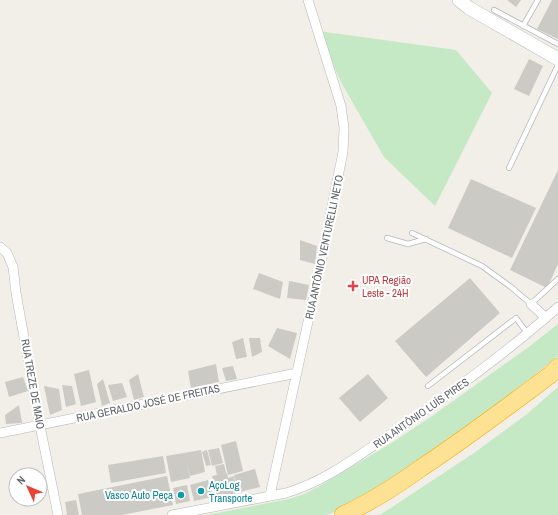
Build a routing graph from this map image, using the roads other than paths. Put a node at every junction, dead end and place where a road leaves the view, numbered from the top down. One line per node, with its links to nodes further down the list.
1 (308, 0): 20 (street, RUA ANTÔNIO VENTURELLI NETO)
2 (459, 0): 7 (street)
3 (538, 0): 5 (lane)
4 (494, 10): 5 (lane)
5 (523, 26): 6 (lane)
6 (558, 44)
7 (558, 59)
8 (558, 65): 9 (lane)
9 (509, 168)
10 (412, 233): 12 (lane)
11 (387, 238): 12 (lane)
12 (426, 240): 15 (lane)
13 (0, 247): 22 (street, RUA TREZE DE MAIO)
14 (558, 279): 15 (lane)
15 (531, 304): 17 (street)
16 (558, 307): 17 (street, RUA ANTÔNIO LUÍS PIRES)
17 (546, 318): 18 (street, RUA ANTÔNIO LUÍS PIRES)
18 (527, 333): 21 (lane); 24 (street, RUA ANTÔNIO LUÍS PIRES)
19 (558, 367): 27 (highway)
20 (297, 373): 22 (street, RUA GERALDO JOSÉ DE FREITAS); 24 (street, RUA ANTÔNIO VENTURELLI NETO)
21 (428, 386)
22 (40, 426): 23 (street, RUA GERALDO JOSÉ DE FREITAS); 25 (street, RUA TREZE DE MAIO)
23 (0, 433)
24 (270, 495): 26 (street, RUA ANTÔNIO LUÍS PIRES)
25 (58, 515)
26 (172, 515)
27 (342, 515)

